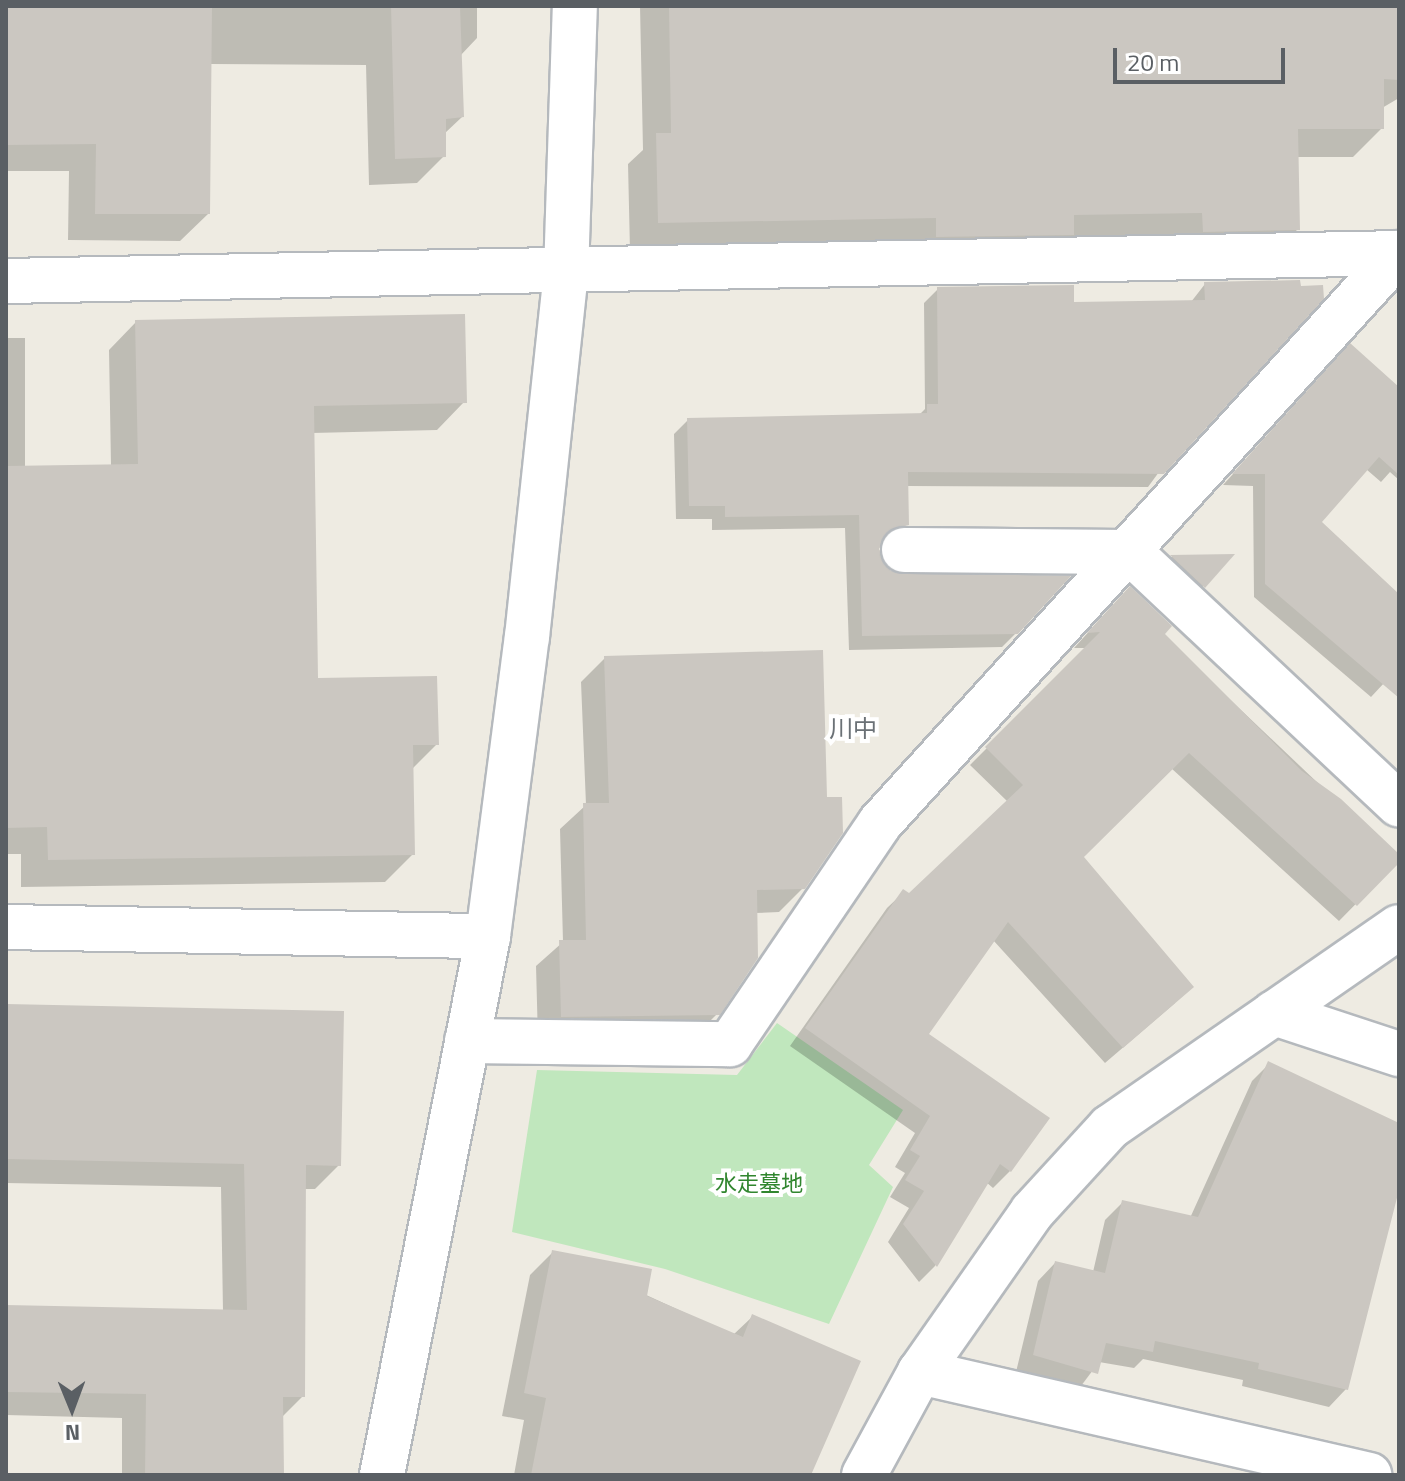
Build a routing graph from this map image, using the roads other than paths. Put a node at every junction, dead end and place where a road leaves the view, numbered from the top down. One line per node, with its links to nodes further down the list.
1 (575, 6): 3 (street)
2 (1399, 253): 3 (street); 6 (street)
3 (566, 273): 4 (street); 10 (street)
4 (6, 281)
5 (904, 550): 6 (street)
6 (1130, 552): 7 (street); 12 (street)
7 (1399, 805)
8 (6, 927): 10 (street)
9 (1399, 927): 11 (street)
10 (488, 936): 12 (street)
11 (1274, 1013): 13 (street); 14 (street)
12 (467, 1041): 16 (street)
13 (1399, 1054)
14 (920, 1372): 15 (street); 17 (street)
15 (1308, 1468): 18 (street)
16 (382, 1475)
17 (864, 1475)
18 (1369, 1475)

